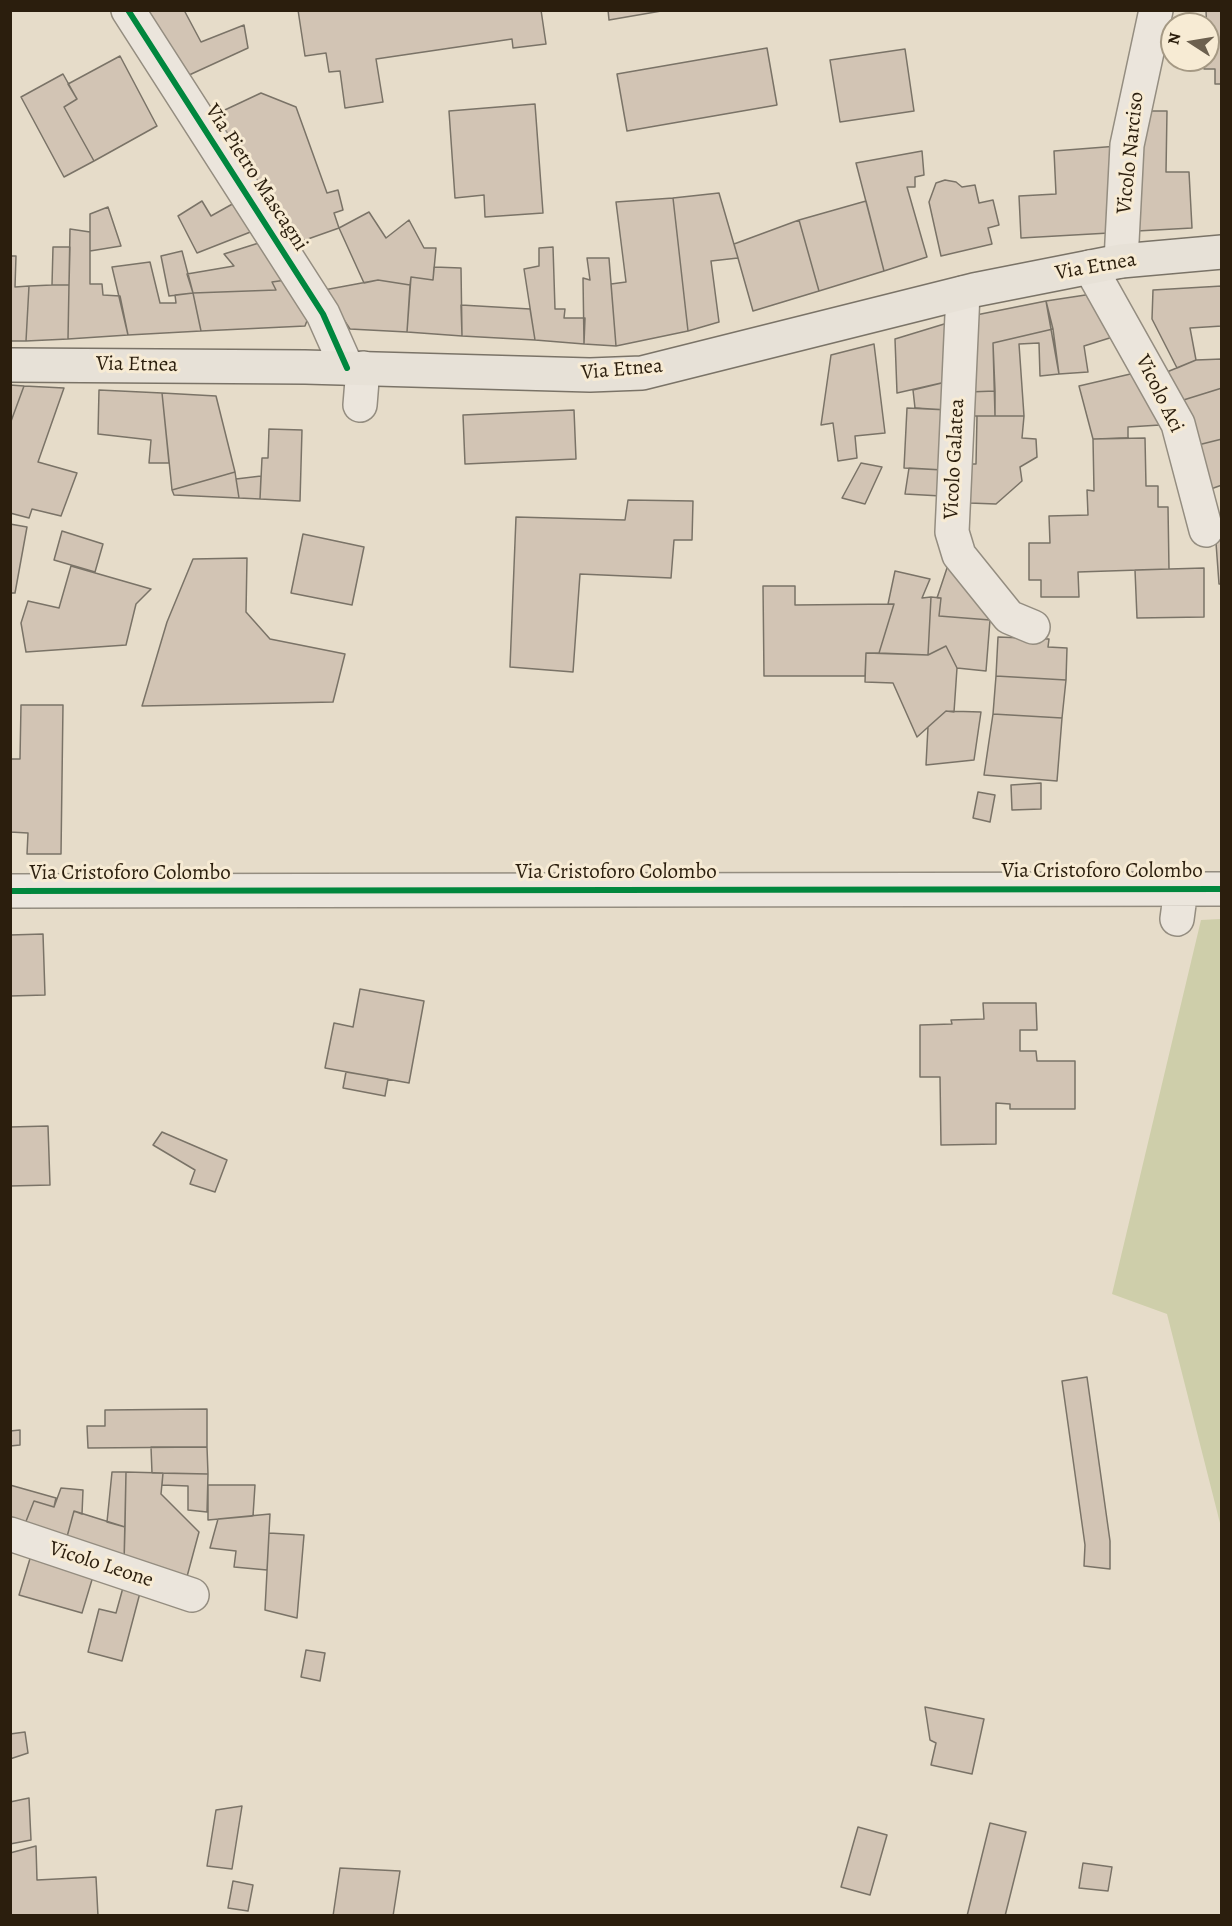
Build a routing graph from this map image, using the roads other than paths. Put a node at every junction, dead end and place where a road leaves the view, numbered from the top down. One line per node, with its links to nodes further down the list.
1 (128, 10): 7 (street, Via Pietro Mascagni)
2 (1156, 10): 4 (street, Vicolo Narciso)
3 (1221, 252): 4 (main road, Via Etnea)
4 (1105, 264): 5 (main road, Via Etnea); 9 (street, Vicolo Aci)
5 (963, 293): 7 (main road, Via Etnea); 10 (street, Vicolo Galatea)
6 (10, 364): 7 (main road, Via Etnea)
7 (355, 368): 8 (street)
8 (360, 405)
9 (1206, 530)
10 (1033, 627)
11 (1221, 889): 12 (street, Via Cristoforo Colombo)
12 (10, 891)
13 (10, 1534): 14 (street, Vicolo Leone)
14 (192, 1595)

